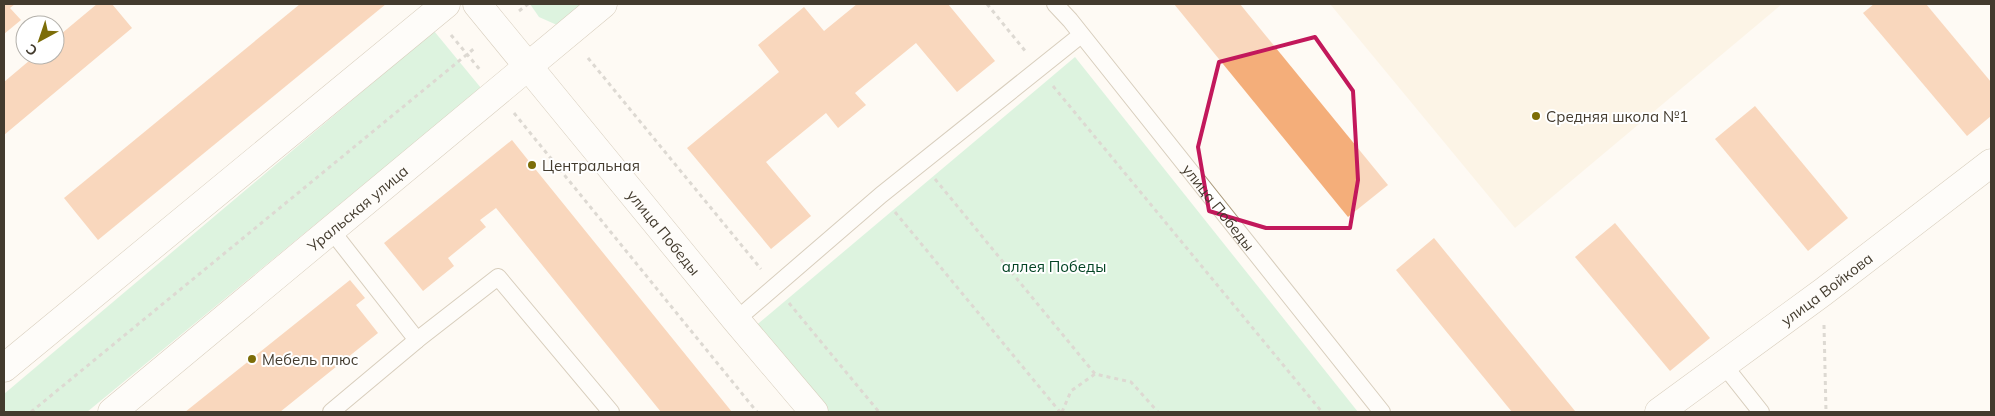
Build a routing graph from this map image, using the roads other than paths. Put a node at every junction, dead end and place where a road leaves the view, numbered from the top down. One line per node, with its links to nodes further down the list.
1 (477, 4): 6 (street, улица Победы)
2 (603, 4): 6 (street, Уральская улица)
3 (1055, 4): 5 (lane, улица Победы)
4 (440, 9): 12 (street)
5 (1081, 35): 9 (lane); 17 (lane, улица Победы)
6 (529, 66): 8 (street, Уральская улица); 9 (street, улица Победы)
7 (1989, 171): 11 (street, улица Войкова)
8 (331, 230): 10 (lane); 13 (street, Уральская улица)
9 (736, 320): 16 (street, улица Победы)
10 (417, 340): 14 (lane); 15 (lane)
11 (1723, 364): 18 (street, улица Войкова); 19 (lane)
12 (4, 368)
13 (112, 412)
14 (331, 412)
15 (611, 412)
16 (814, 412)
17 (1382, 412)
18 (1659, 412)
19 (1760, 412)

